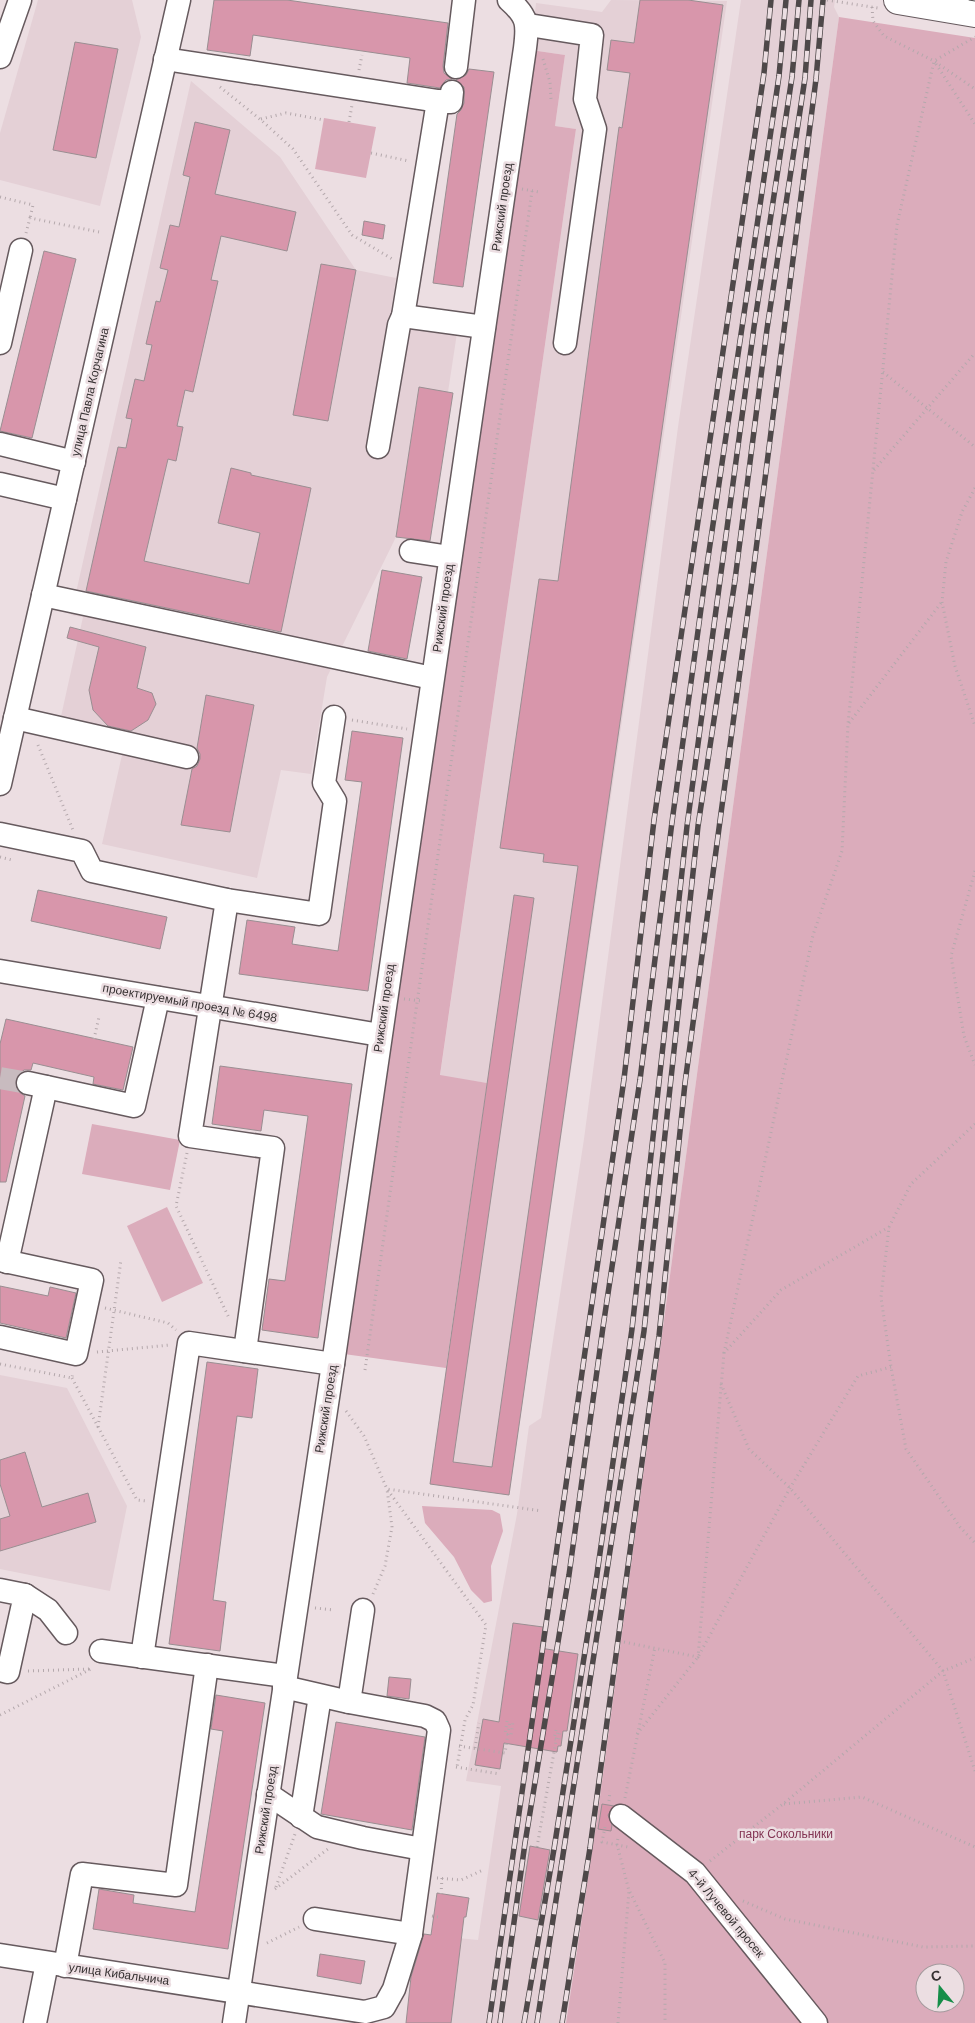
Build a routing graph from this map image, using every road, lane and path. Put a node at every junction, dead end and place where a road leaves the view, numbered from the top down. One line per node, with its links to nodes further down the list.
1 (20, 0): 12 (street)
2 (179, 0): 13 (street, улица Павла Корчагина)
3 (464, 0): 15 (street)
4 (509, 0): 10 (street)
5 (827, 0): 7 (path)
6 (898, 0): 9 (main road)
7 (865, 6)
8 (872, 7): 14 (path)
9 (975, 13)
10 (528, 29): 30 (street, Рижский проезд); 32 (street)
11 (975, 37): 14 (path)
12 (0, 57)
13 (165, 59): 22 (street); 39 (street, улица Павла Корчагина)
14 (934, 61): 17 (path); 20 (path); 34 (path)
15 (456, 67)
16 (218, 86): 18 (path)
17 (975, 89)
18 (261, 120): 19 (path); 28 (path)
19 (324, 120)
20 (975, 124)
21 (371, 153): 22 (path)
22 (428, 164): 28 (street)
23 (532, 191): 66 (path)
24 (0, 197): 25 (path)
25 (30, 218): 26 (path); 27 (path)
26 (99, 232)
27 (21, 250): 31 (street)
28 (411, 270): 29 (street)
29 (403, 316): 30 (street); 37 (street)
30 (484, 327): 45 (street, Рижский проезд)
31 (0, 343)
32 (565, 343)
33 (975, 353): 35 (path)
34 (883, 372): 35 (path); 40 (path)
35 (927, 408): 38 (path); 40 (path)
36 (0, 444): 39 (street)
37 (378, 447)
38 (975, 447)
39 (74, 462): 43 (street, улица Павла Корчагина)
40 (873, 470): 51 (path)
41 (0, 484): 43 (street)
42 (975, 488): 47 (path)
43 (65, 499): 46 (street, улица Павла Корчагина)
44 (411, 551): 45 (street)
45 (450, 557): 48 (street, Рижский проезд)
46 (43, 595): 48 (street); 50 (street, улица Павла Корчагина)
47 (942, 602): 51 (path); 52 (path)
48 (432, 678): 70 (street, Рижский проезд)
49 (334, 717): 53 (path); 62 (street)
50 (15, 718): 55 (street); 56 (street, улица Павла Корчагина)
51 (848, 724): 84 (path)
52 (975, 726)
53 (412, 730)
54 (38, 745): 58 (path)
55 (186, 757)
56 (0, 784)
57 (0, 834): 58 (street)
58 (82, 851): 62 (street)
59 (0, 857): 60 (path)
60 (12, 860)
61 (975, 871): 72 (path)
62 (227, 900): 68 (street)
63 (0, 971): 64 (street, проектируемый проезд № 6498)
64 (158, 998): 68 (street, проектируемый проезд № 6498); 77 (street)
65 (402, 998): 66 (path)
66 (416, 1000): 67 (path); 89 (path)
67 (423, 1001)
68 (210, 1006): 70 (street, проектируемый проезд № 6498); 74 (street)
69 (99, 1017): 71 (path)
70 (380, 1035): 87 (street, Рижский проезд)
71 (94, 1039)
72 (975, 1065)
73 (975, 1124): 75 (path)
74 (190, 1136): 83 (path); 83 (street)
75 (889, 1228): 84 (path); 88 (path)
76 (121, 1260): 79 (path)
77 (4, 1261): 78 (street)
78 (87, 1304): 79 (path); 85 (street)
79 (114, 1310): 81 (path); 82 (path)
80 (0, 1337): 85 (street)
81 (189, 1343): 82 (path); 83 (street); 96 (street)
82 (108, 1350): 85 (path); 93 (path)
83 (245, 1351): 87 (street)
84 (724, 1352): 91 (path)
85 (76, 1354): 90 (path)
86 (0, 1364): 90 (path)
87 (333, 1364): 112 (street, Рижский проезд)
88 (891, 1367): 94 (path); 98 (path)
89 (365, 1370)
90 (72, 1378): 93 (path)
91 (721, 1384): 94 (path); 106 (path)
92 (345, 1409): 95 (path)
93 (98, 1427): 96 (path)
94 (790, 1488): 106 (path); 111 (path)
95 (387, 1489): 97 (path); 101 (path); 120 (path)
96 (165, 1503): 105 (street)
97 (542, 1511)
98 (975, 1543)
99 (0, 1590): 100 (street)
100 (25, 1595): 102 (street); 110 (street)
101 (363, 1610): 114 (street)
102 (66, 1633)
103 (624, 1642): 104 (path)
104 (654, 1647): 106 (path); 119 (path)
105 (142, 1656): 108 (street); 109 (street)
106 (698, 1657): 119 (path)
107 (975, 1658): 111 (path)
108 (97, 1662): 110 (path); 115 (path)
109 (206, 1665): 112 (street); 150 (street)
110 (4, 1671)
111 (943, 1671): 124 (path); 127 (path)
112 (285, 1681): 113 (street); 126 (street, Рижский проезд)
113 (320, 1696): 114 (street); 128 (street)
114 (349, 1702): 134 (street)
115 (0, 1715)
116 (510, 1721): 121 (path)
117 (479, 1723): 121 (path)
118 (558, 1730): 132 (path)
119 (637, 1734): 129 (path)
120 (460, 1746): 121 (path); 122 (path)
121 (475, 1748)
122 (457, 1767)
123 (474, 1770): 125 (path)
124 (975, 1771)
125 (500, 1774)
126 (268, 1794): 128 (street); 151 (street, Рижский проезд)
127 (783, 1804): 130 (path); 133 (path)
128 (301, 1817): 134 (street); 138 (path)
129 (613, 1823): 139 (path); 156 (street, 4-й Лучевой просек)
130 (744, 1836)
131 (330, 1847): 138 (path)
132 (538, 1847)
133 (975, 1847)
134 (422, 1849): 136 (street)
135 (483, 1870): 137 (path)
136 (419, 1876): 137 (path); 145 (street)
137 (442, 1878): 140 (path)
138 (275, 1889): 141 (path)
139 (629, 1891): 154 (path); 155 (path)
140 (440, 1894)
141 (274, 1898)
142 (741, 1900): 147 (path)
143 (315, 1920): 145 (street); 146 (path)
144 (268, 1934): 146 (path)
145 (412, 1934): 151 (street, улица Кибальчича)
146 (266, 1943): 148 (path)
147 (975, 1946)
148 (265, 1951)
149 (0, 1955): 150 (street, улица Кибальчича)
150 (56, 1965): 151 (street, улица Кибальчича); 152 (street)
151 (239, 1991): 153 (street, Рижский проезд)
152 (35, 2023)
153 (234, 2023)
154 (618, 2023)
155 (665, 2023)
156 (816, 2023)

